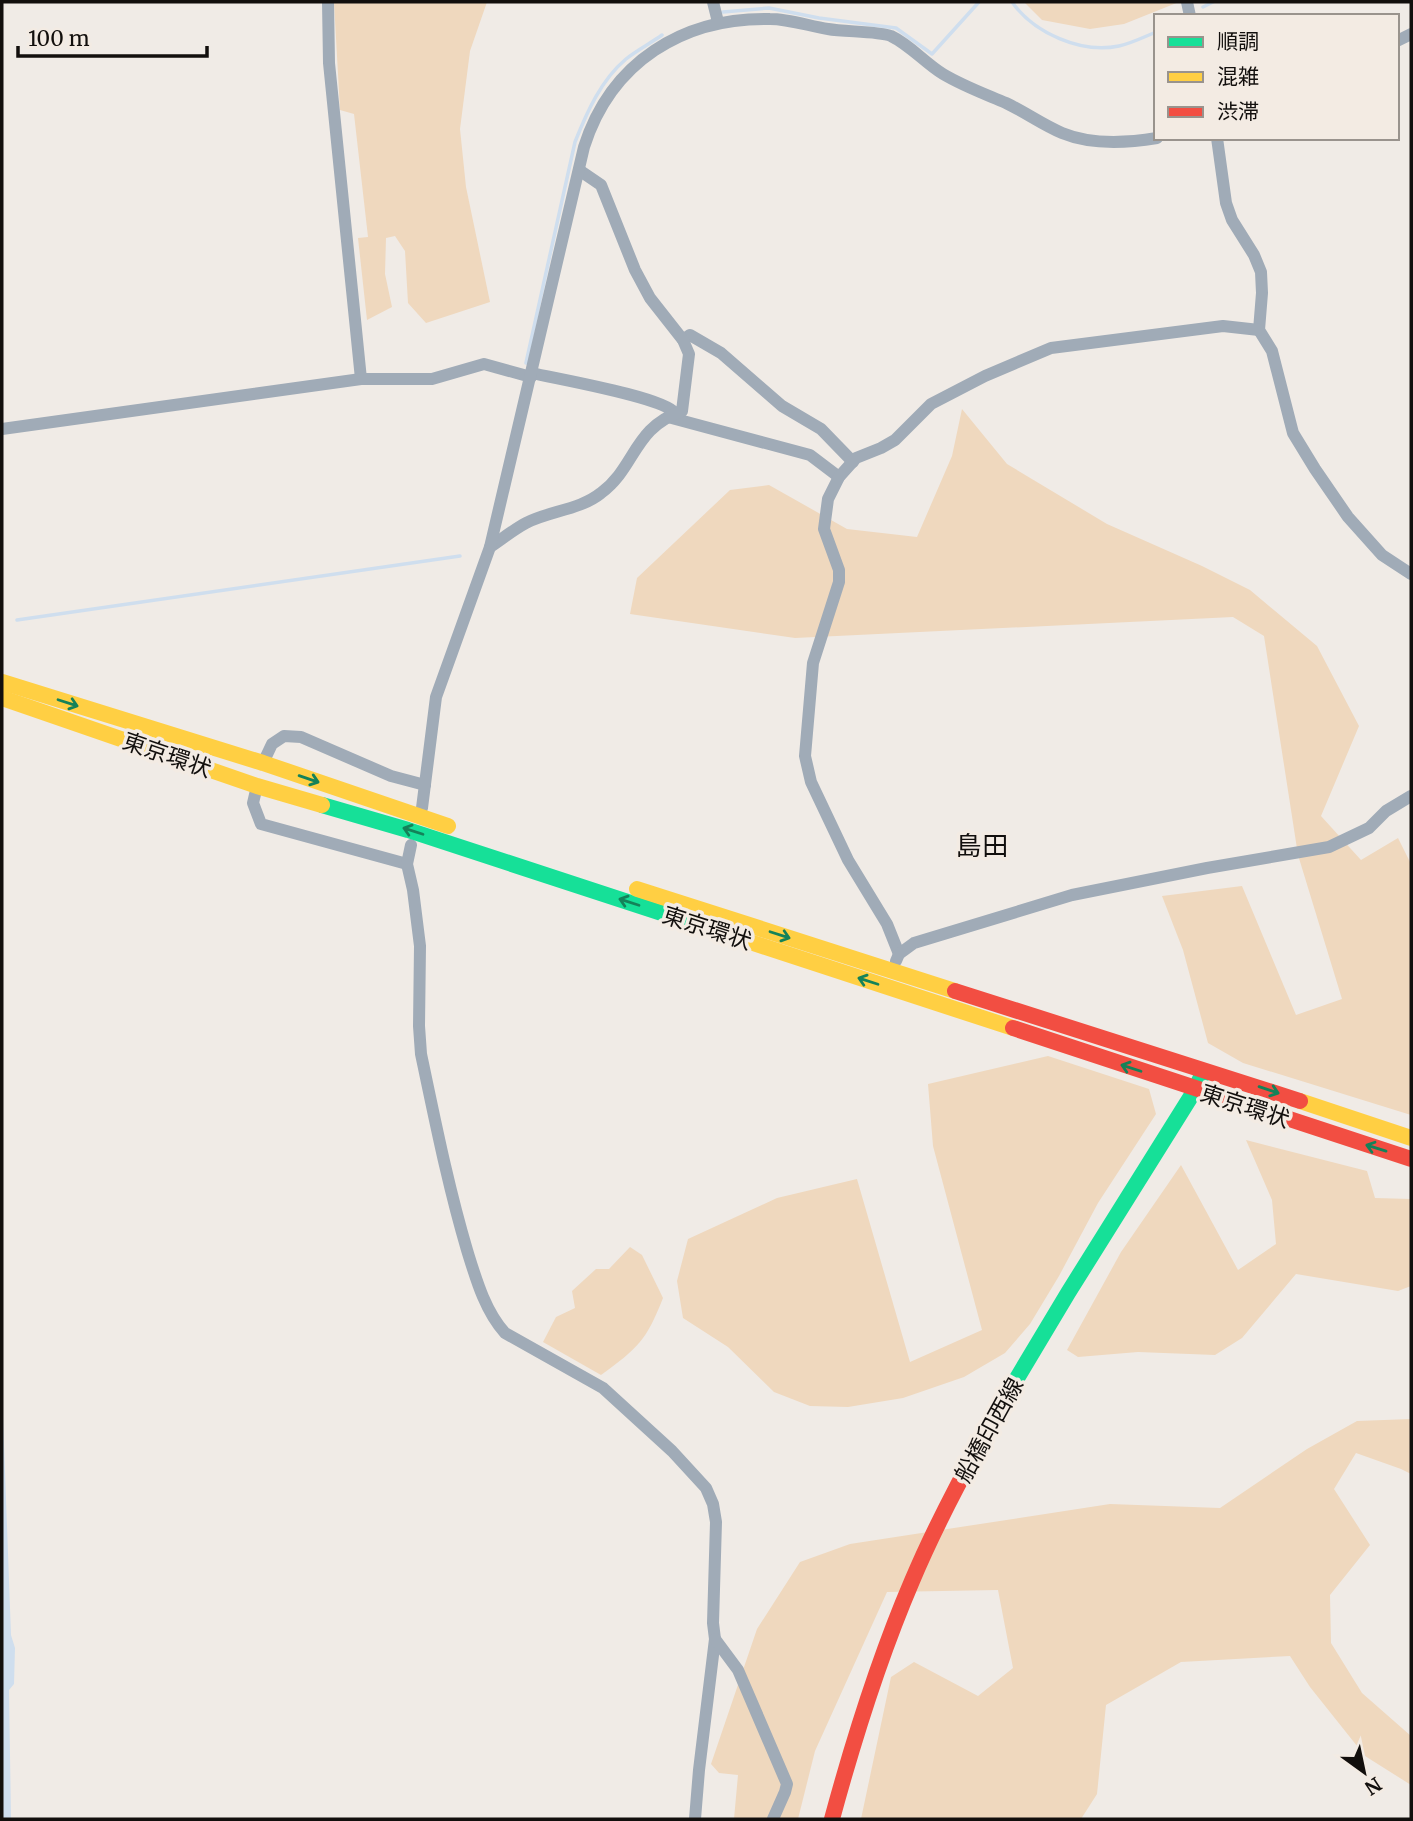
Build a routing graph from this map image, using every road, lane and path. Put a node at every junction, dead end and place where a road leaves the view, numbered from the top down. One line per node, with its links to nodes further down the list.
1 (328, 2): 10 (street)
2 (713, 2): 3 (street)
3 (718, 22): 4 (street); 6 (street)
4 (1154, 138)
5 (1217, 140): 7 (street)
6 (579, 170): 8 (street); 9 (street)
7 (1259, 330): 13 (street); 16 (street)
8 (683, 340): 11 (street); 13 (street)
9 (531, 375): 10 (street); 11 (street); 15 (street)
10 (362, 379): 12 (street)
11 (671, 415): 14 (street); 15 (street)
12 (2, 429)
13 (853, 462): 14 (street)
14 (839, 477): 27 (street)
15 (490, 547): 19 (street)
16 (1411, 573)
17 (3, 690): 18 (main road, 東京環状, one-way to 18); 20 (main road, 東京環状)
18 (263, 764): 19 (street); 25 (main road, 東京環状, one-way to 25)
19 (425, 785): 22 (street)
20 (257, 786): 24 (street); 26 (main road, 東京環状, one-way to 20)
21 (1411, 796): 27 (street)
22 (422, 808)
23 (411, 845): 24 (street)
24 (407, 864): 35 (street)
25 (727, 918): 26 (main road); 28 (main road, 東京環状, one-way to 28)
26 (718, 932): 30 (main road, 東京環状, one-way to 26)
27 (899, 954): 28 (street)
28 (892, 971): 29 (main road, 東京環状)
29 (922, 980): 30 (main road); 31 (main road, 東京環状)
30 (915, 996): 32 (main road, 東京環状, one-way to 30)
31 (1204, 1068): 32 (main road, 船橋印西線); 33 (main road, 東京環状, one-way to 33)
32 (1195, 1090): 34 (main road, 東京環状, one-way to 32); 38 (main road, 船橋印西線)
33 (1411, 1138)
34 (1411, 1159)
35 (715, 1639): 36 (street); 37 (street)
36 (695, 1819)
37 (773, 1819)
38 (832, 1819)

